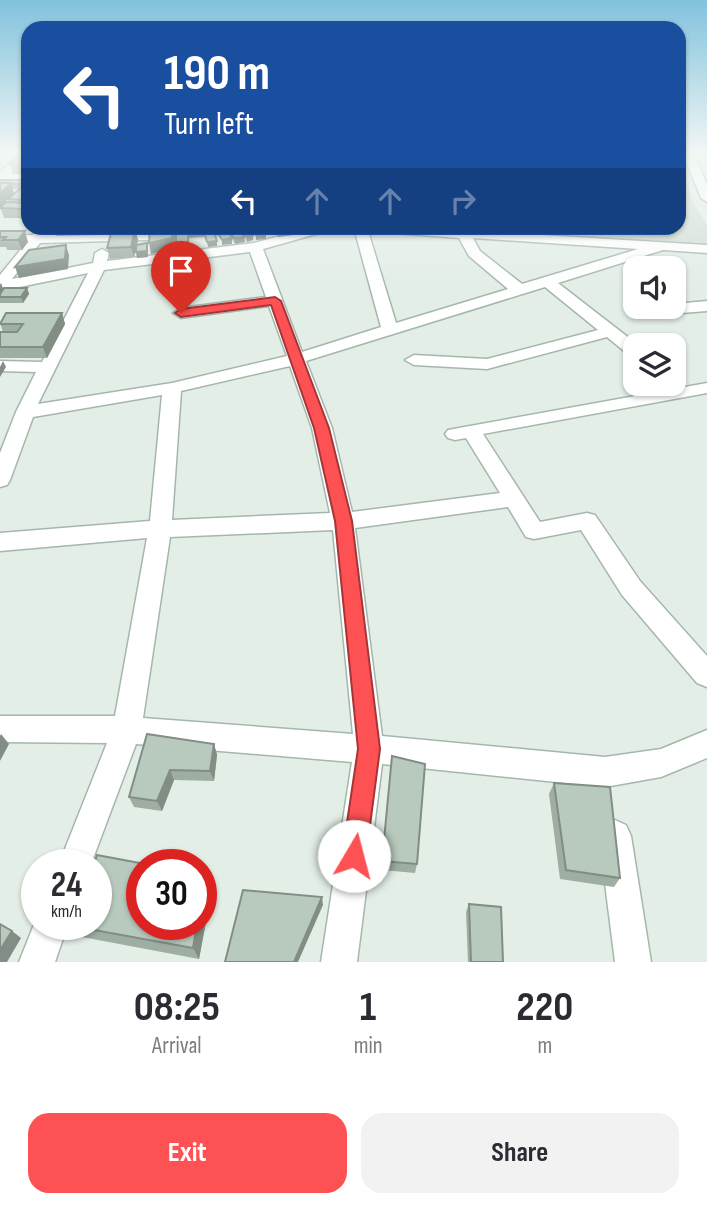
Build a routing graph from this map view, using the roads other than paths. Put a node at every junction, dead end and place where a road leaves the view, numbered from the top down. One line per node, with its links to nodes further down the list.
1 (40, 235): 9 (street)
2 (124, 235): 8 (street)
3 (240, 235): 13 (street)
4 (250, 235): 17 (street)
5 (362, 235): 21 (street)
6 (465, 235): 16 (street)
7 (479, 235): 11 (street)
8 (106, 237): 9 (street); 13 (street)
9 (36, 239): 10 (street); 15 (street)
10 (0, 240)
11 (659, 247): 12 (street); 14 (street)
12 (707, 248)
13 (99, 266): 15 (street); 27 (street)
14 (545, 280): 16 (street); 22 (street)
15 (0, 286)
16 (518, 289): 21 (street)
17 (275, 301): 20 (street); 24 (street)
18 (707, 306): 19 (street)
19 (686, 308)
20 (181, 313)
21 (390, 330): 24 (street)
22 (611, 331): 23 (street); 25 (street)
23 (623, 341)
24 (296, 359): 28 (street); 36 (street)
25 (414, 360)
26 (0, 366): 27 (street)
27 (47, 367): 32 (street)
28 (172, 388): 32 (street); 37 (street)
29 (686, 388): 30 (street)
30 (707, 388)
31 (660, 396): 35 (street)
32 (23, 417): 33 (street); 34 (street)
33 (0, 423)
34 (0, 480)
35 (514, 499): 36 (street); 39 (street)
36 (343, 521): 37 (street); 43 (street)
37 (160, 528): 38 (street); 41 (street)
38 (0, 542)
39 (707, 675)
40 (0, 729): 41 (street)
41 (127, 730): 43 (street); 45 (street)
42 (707, 744): 44 (street)
43 (369, 749): 44 (street); 48 (street)
44 (609, 794): 49 (street)
45 (81, 849)
46 (45, 940): 47 (street)
47 (37, 962)
48 (339, 962)
49 (633, 962)

